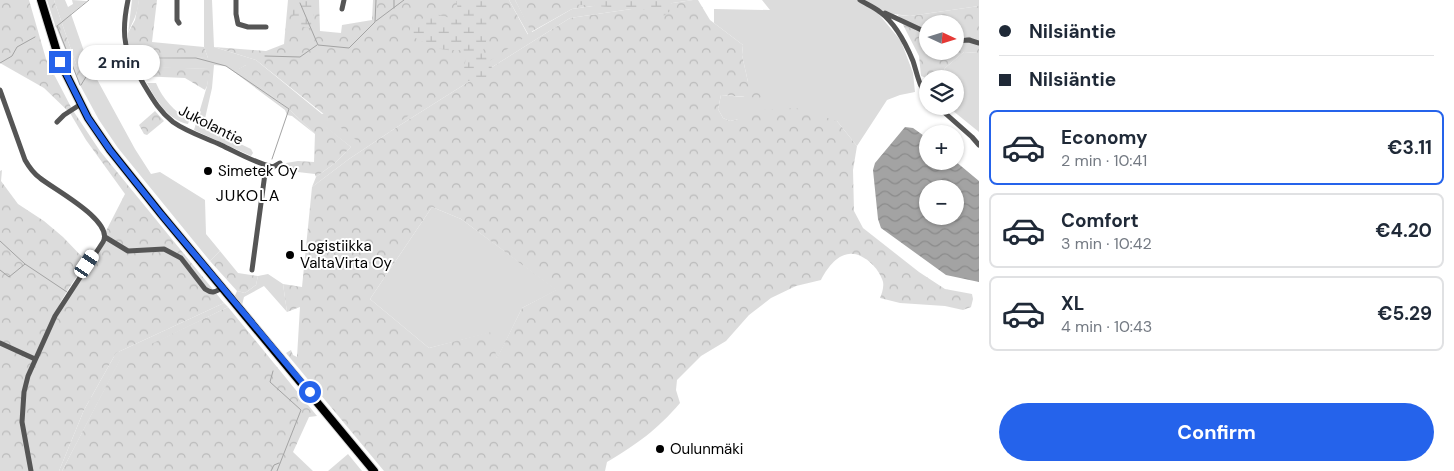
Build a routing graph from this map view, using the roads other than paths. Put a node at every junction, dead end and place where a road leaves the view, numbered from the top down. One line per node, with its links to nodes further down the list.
1 (41, 0): 16 (main road)
2 (128, 0): 21 (street, Jukolantie)
3 (177, 0): 9 (street)
4 (236, 0): 10 (street)
5 (344, 0): 7 (street)
6 (860, 0): 8 (street)
7 (342, 9)
8 (880, 11): 11 (street); 14 (street)
9 (179, 23)
10 (266, 27)
11 (919, 28)
12 (964, 40): 13 (street)
13 (979, 43)
14 (919, 81)
15 (0, 90): 22 (street)
16 (81, 104): 18 (street); 24 (main road)
17 (947, 115): 19 (street)
18 (57, 122)
19 (979, 145)
20 (280, 163): 21 (street)
21 (266, 166): 23 (street)
22 (105, 237): 24 (street); 26 (street)
23 (252, 270)
24 (223, 287): 28 (main road)
25 (0, 342): 26 (street)
26 (35, 359): 27 (street)
27 (31, 471)
28 (374, 471)

